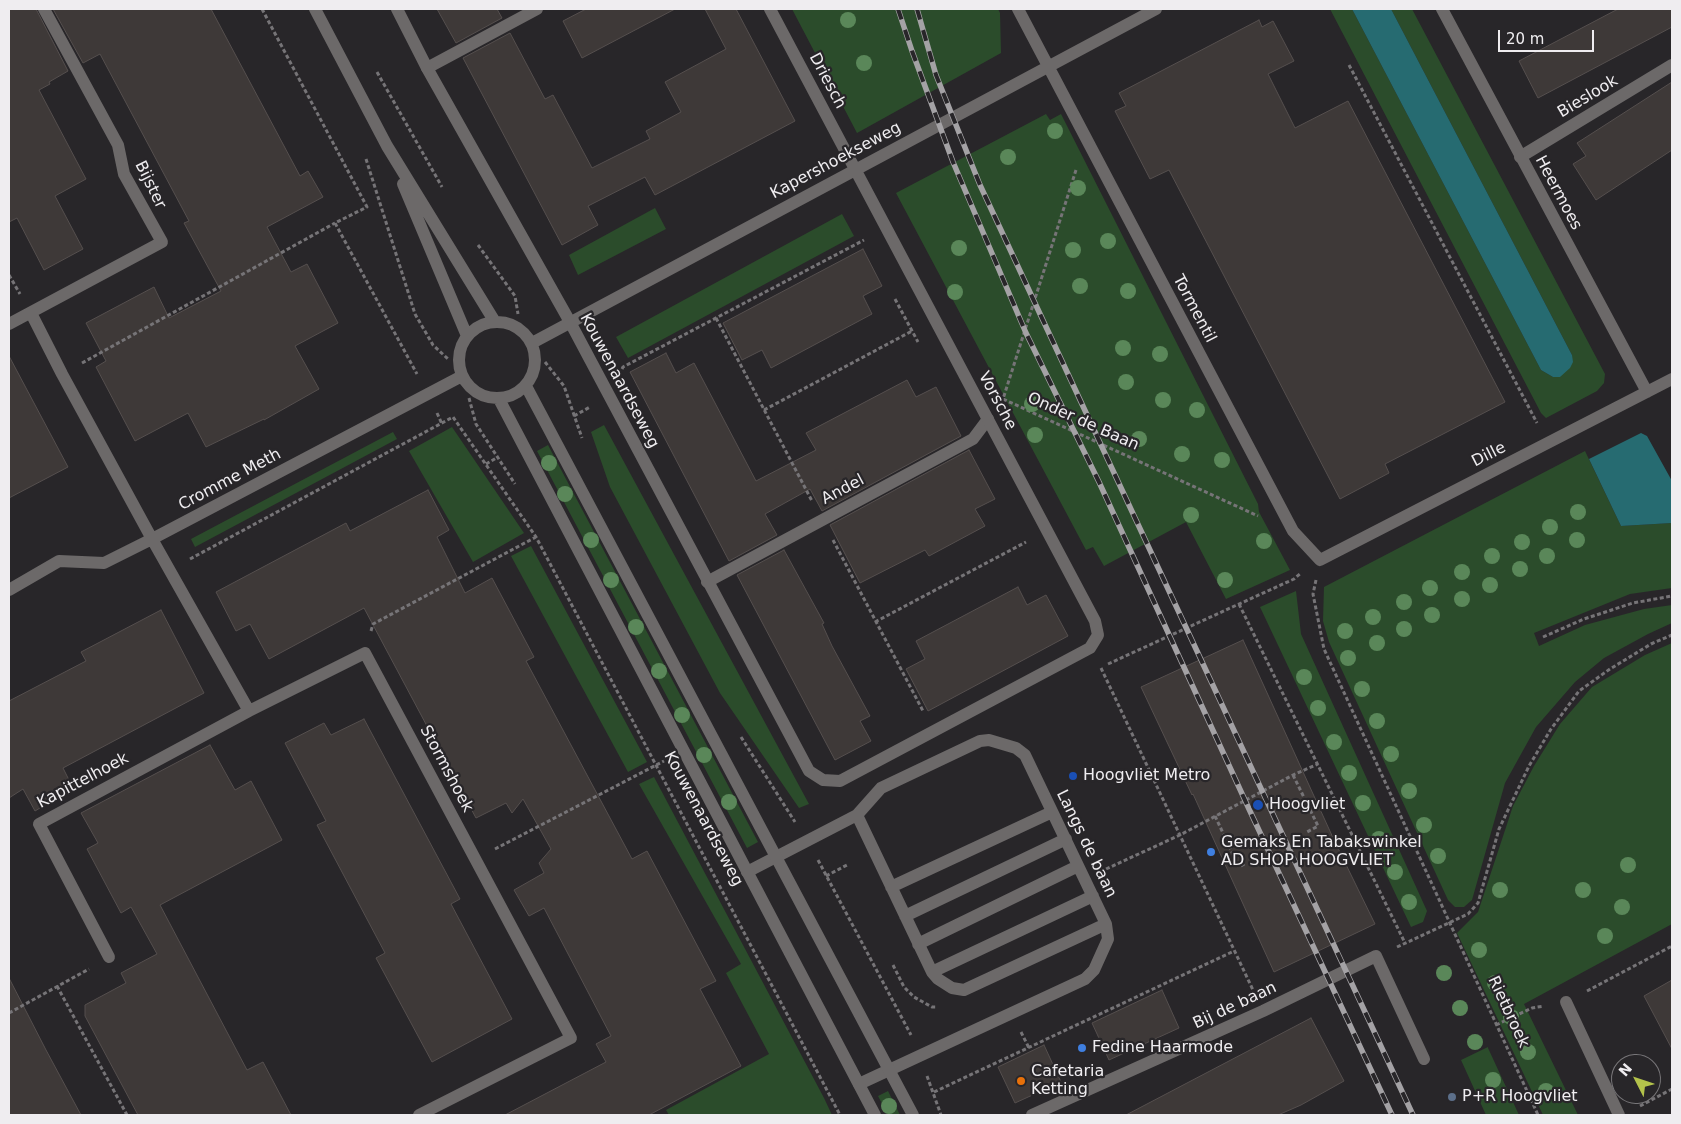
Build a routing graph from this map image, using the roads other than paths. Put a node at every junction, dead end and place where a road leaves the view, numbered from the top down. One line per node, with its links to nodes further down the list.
1 (44, 9): 15 (street, Bijster)
2 (315, 9): 12 (street)
3 (397, 9): 11 (street, Kouwenaardseweg)
4 (537, 9): 11 (street)
5 (770, 9): 14 (street, Driesch)
6 (1018, 9): 10 (street, Tormentil)
7 (1156, 9): 10 (street, Kapershoekseweg)
8 (1442, 9): 13 (street, Heermoes)
9 (1672, 65): 13 (street, Bieslook)
10 (1048, 66): 14 (street, Kapershoekseweg); 28 (street, Tormentil)
11 (427, 68): 17 (street, Kouwenaardseweg)
12 (387, 146): 16 (street); 19 (street)
13 (1520, 157): 24 (street, Heermoes)
14 (856, 169): 17 (street, Kapershoekseweg); 26 (street, Vorsche)
15 (32, 313): 18 (street, Bijster); 27 (street)
16 (495, 322): 19 (street); 20 (street)
17 (570, 322): 20 (street, Kapershoekseweg); 29 (street, Kouwenaardseweg)
18 (9, 324)
19 (467, 336): 21 (street)
20 (532, 343): 23 (street)
21 (460, 372): 25 (street); 27 (street, Cromme Meth)
22 (1672, 379): 24 (street, Dille)
23 (526, 386): 25 (street); 36 (street)
24 (1647, 392): 28 (street, Dille)
25 (499, 399): 38 (street, Kouwenaardseweg)
26 (988, 419): 29 (street, Andel); 32 (street, Vorsche)
27 (152, 539): 30 (street, Cromme Meth); 31 (street)
28 (1320, 560)
29 (707, 582): 32 (street, Kouwenaardseweg)
30 (9, 590)
31 (249, 711): 44 (street, Kapittelhoek); 50 (street, Stormshoek)
32 (809, 771)
33 (1052, 812): 34 (street, Langs de baan); 35 (street, Langs de baan); 39 (street)
34 (857, 815): 36 (street, Langs de baan); 39 (street)
35 (1066, 839): 37 (street, Langs de baan); 41 (street)
36 (777, 857): 38 (street, Kouwenaardseweg); 48 (street)
37 (1078, 866): 40 (street, Langs de baan); 43 (street)
38 (748, 872): 49 (street, Kouwenaardseweg)
39 (891, 887): 41 (street)
40 (1093, 896): 42 (street, Langs de baan); 45 (street)
41 (905, 916): 43 (street)
42 (1106, 924): 45 (street); 48 (street, Langs de baan)
43 (918, 944): 45 (street)
44 (109, 957)
45 (932, 972)
46 (1566, 1002): 54 (street)
47 (1424, 1059): 53 (street, Bij de baan)
48 (889, 1070): 49 (street, Langs de baan); 52 (street)
49 (859, 1084): 51 (street, Kouwenaardseweg)
50 (418, 1115)
51 (876, 1115)
52 (913, 1115)
53 (1032, 1115)
54 (1619, 1115)

